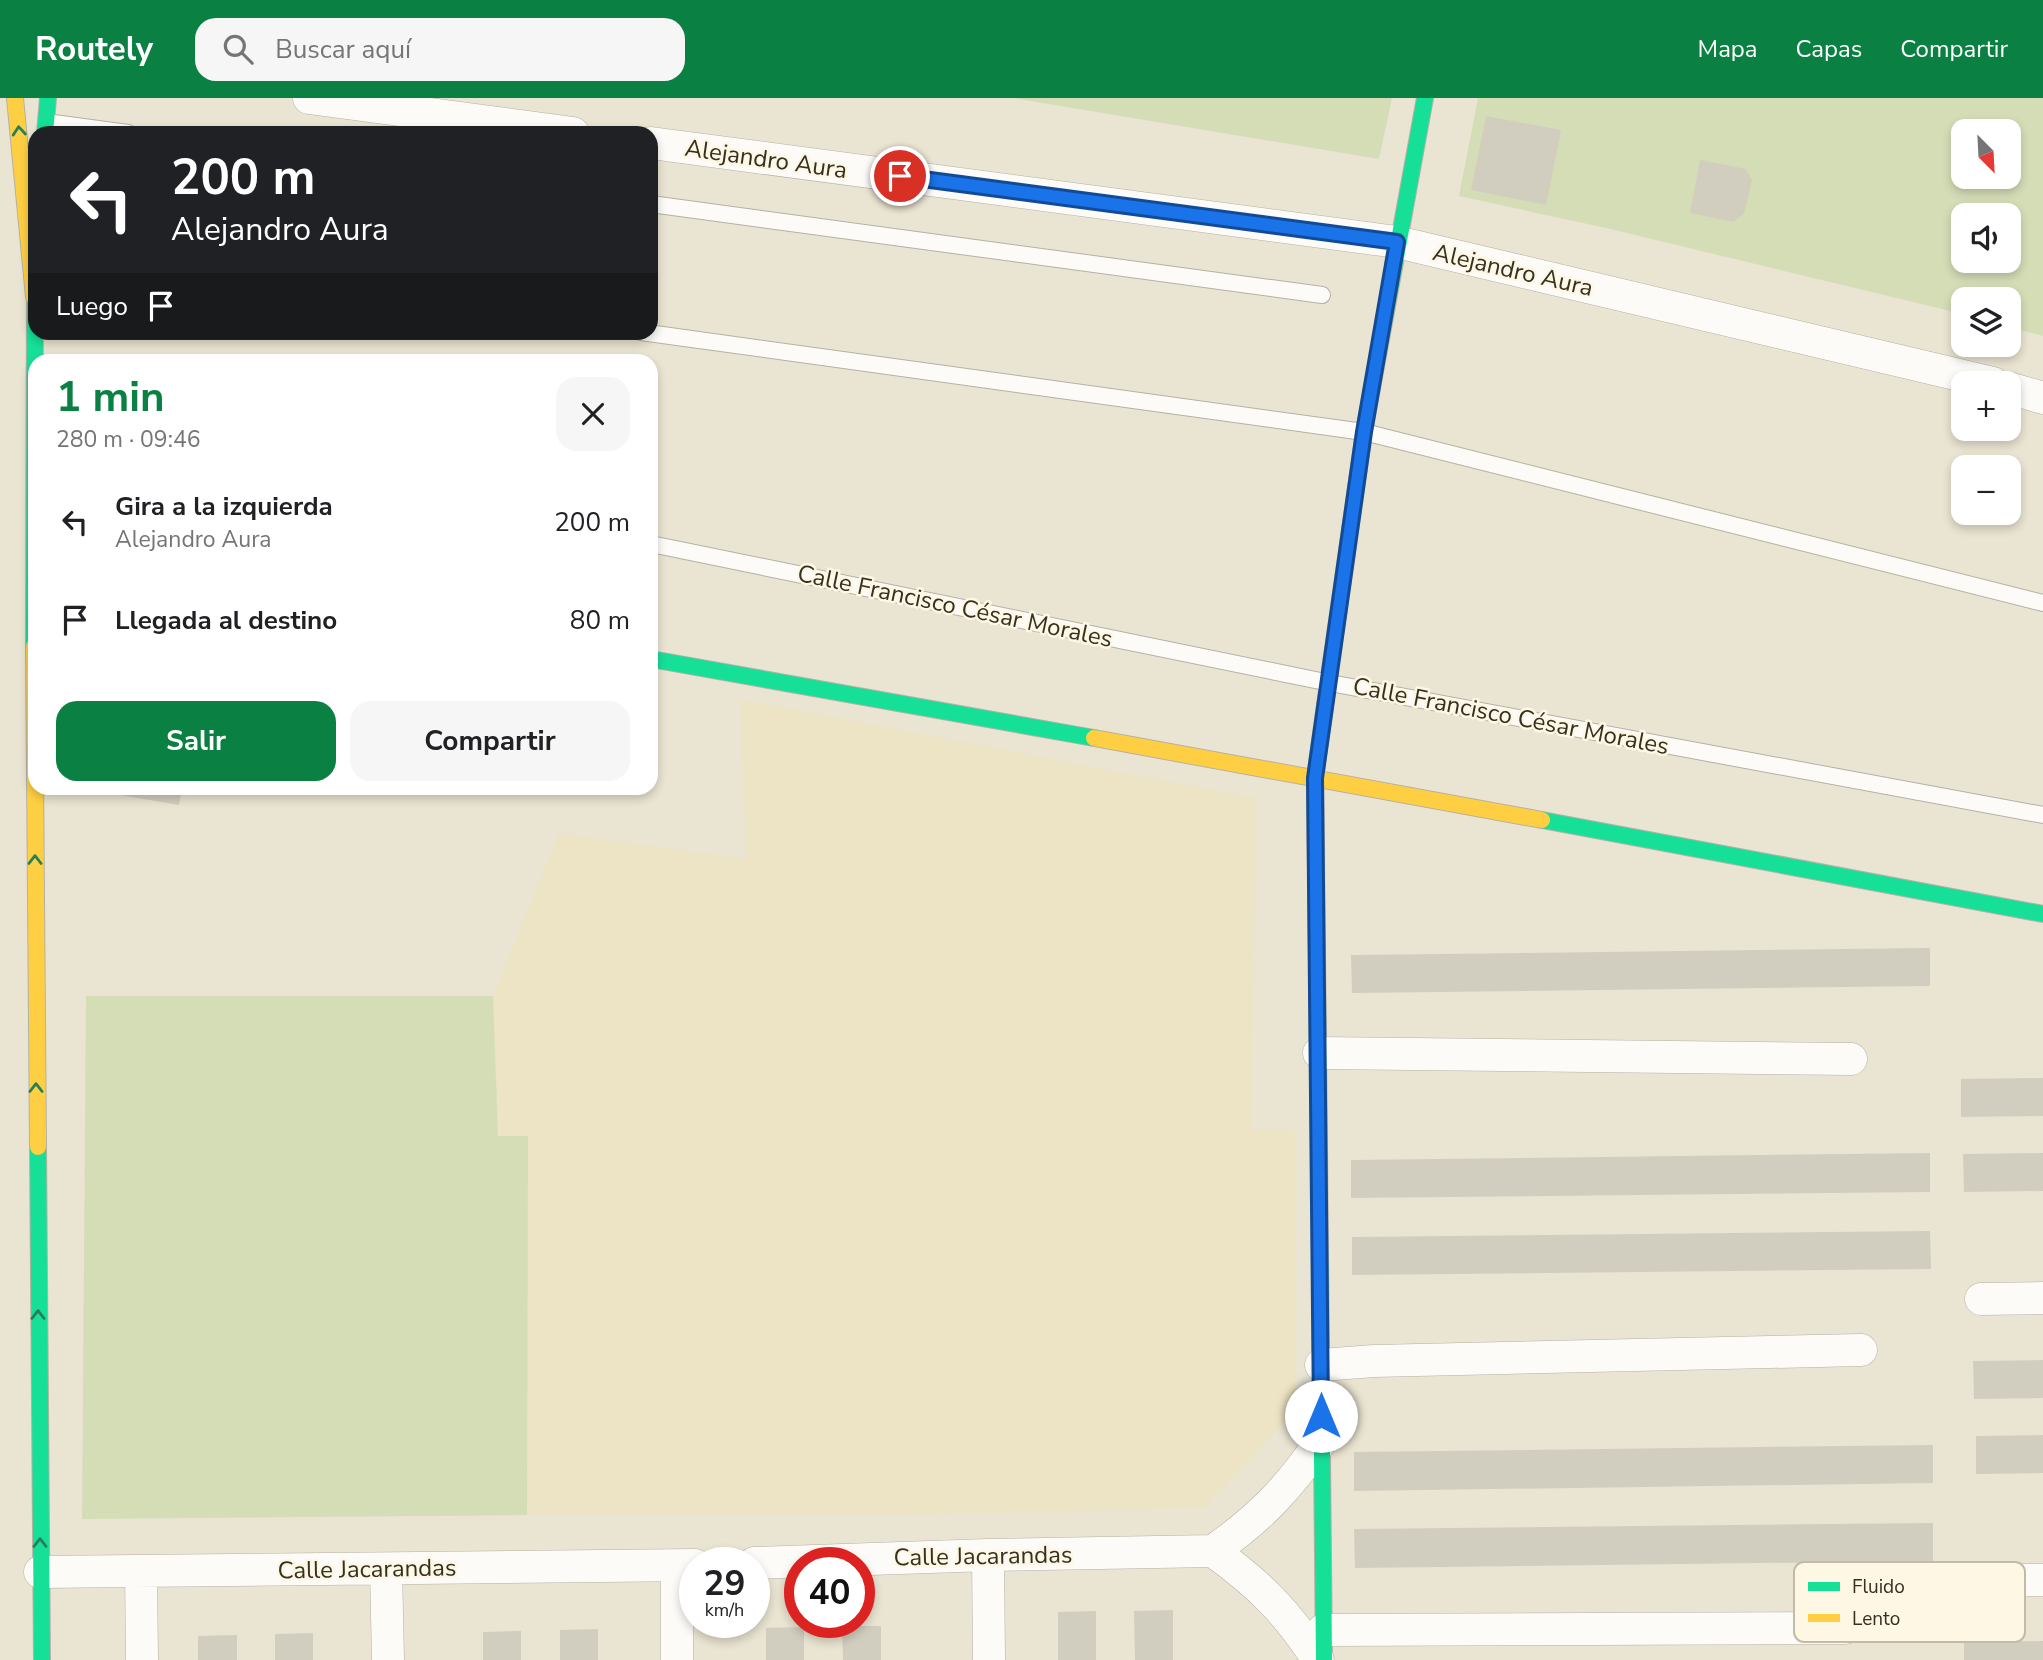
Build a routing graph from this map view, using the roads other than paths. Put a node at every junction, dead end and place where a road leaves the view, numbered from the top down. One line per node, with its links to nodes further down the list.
1 (3, 98): 6 (street)
2 (15, 98): 11 (street, one-way to 2)
3 (48, 98): 7 (street)
4 (309, 98): 8 (street)
5 (1425, 98): 12 (street)
6 (0, 125)
7 (46, 126)
8 (520, 126)
9 (658, 144): 12 (street, Alejandro Aura)
10 (658, 205): 13 (lane)
11 (28, 229)
12 (1397, 242): 15 (street, Alejandro Aura); 18 (street)
13 (1322, 295)
14 (658, 334): 18 (lane)
15 (1951, 373)
16 (2021, 392): 17 (street)
17 (2043, 398)
18 (1364, 432): 20 (lane); 22 (street)
19 (658, 545): 22 (lane, Calle Francisco César Morales)
20 (2043, 603)
21 (658, 660): 23 (street)
22 (1330, 682): 23 (street); 25 (lane, Calle Francisco César Morales)
23 (1315, 778): 26 (street); 27 (street)
24 (35, 795): 40 (street, one-way to 24)
25 (2043, 816)
26 (2043, 914)
27 (1319, 1053): 28 (street); 32 (street)
28 (1851, 1059)
29 (2043, 1298): 30 (street)
30 (1981, 1299)
31 (1861, 1350): 32 (street)
32 (1321, 1365): 33 (street)
33 (1321, 1441): 34 (street); 45 (street)
34 (1213, 1551): 35 (street, Calle Jacarandas); 45 (street)
35 (988, 1555): 36 (street, Calle Jacarandas); 50 (street)
36 (770, 1562)
37 (679, 1566): 38 (street, Calle Jacarandas)
38 (387, 1569): 39 (street, Calle Jacarandas); 48 (street)
39 (141, 1571): 40 (street, Calle Jacarandas); 47 (street)
40 (40, 1572): 46 (street)
41 (2025, 1580): 42 (street)
42 (2043, 1580)
43 (1794, 1630): 45 (street)
44 (679, 1638): 49 (street)
45 (1321, 1650)
46 (41, 1660)
47 (142, 1660)
48 (388, 1660)
49 (677, 1660)
50 (989, 1660)

